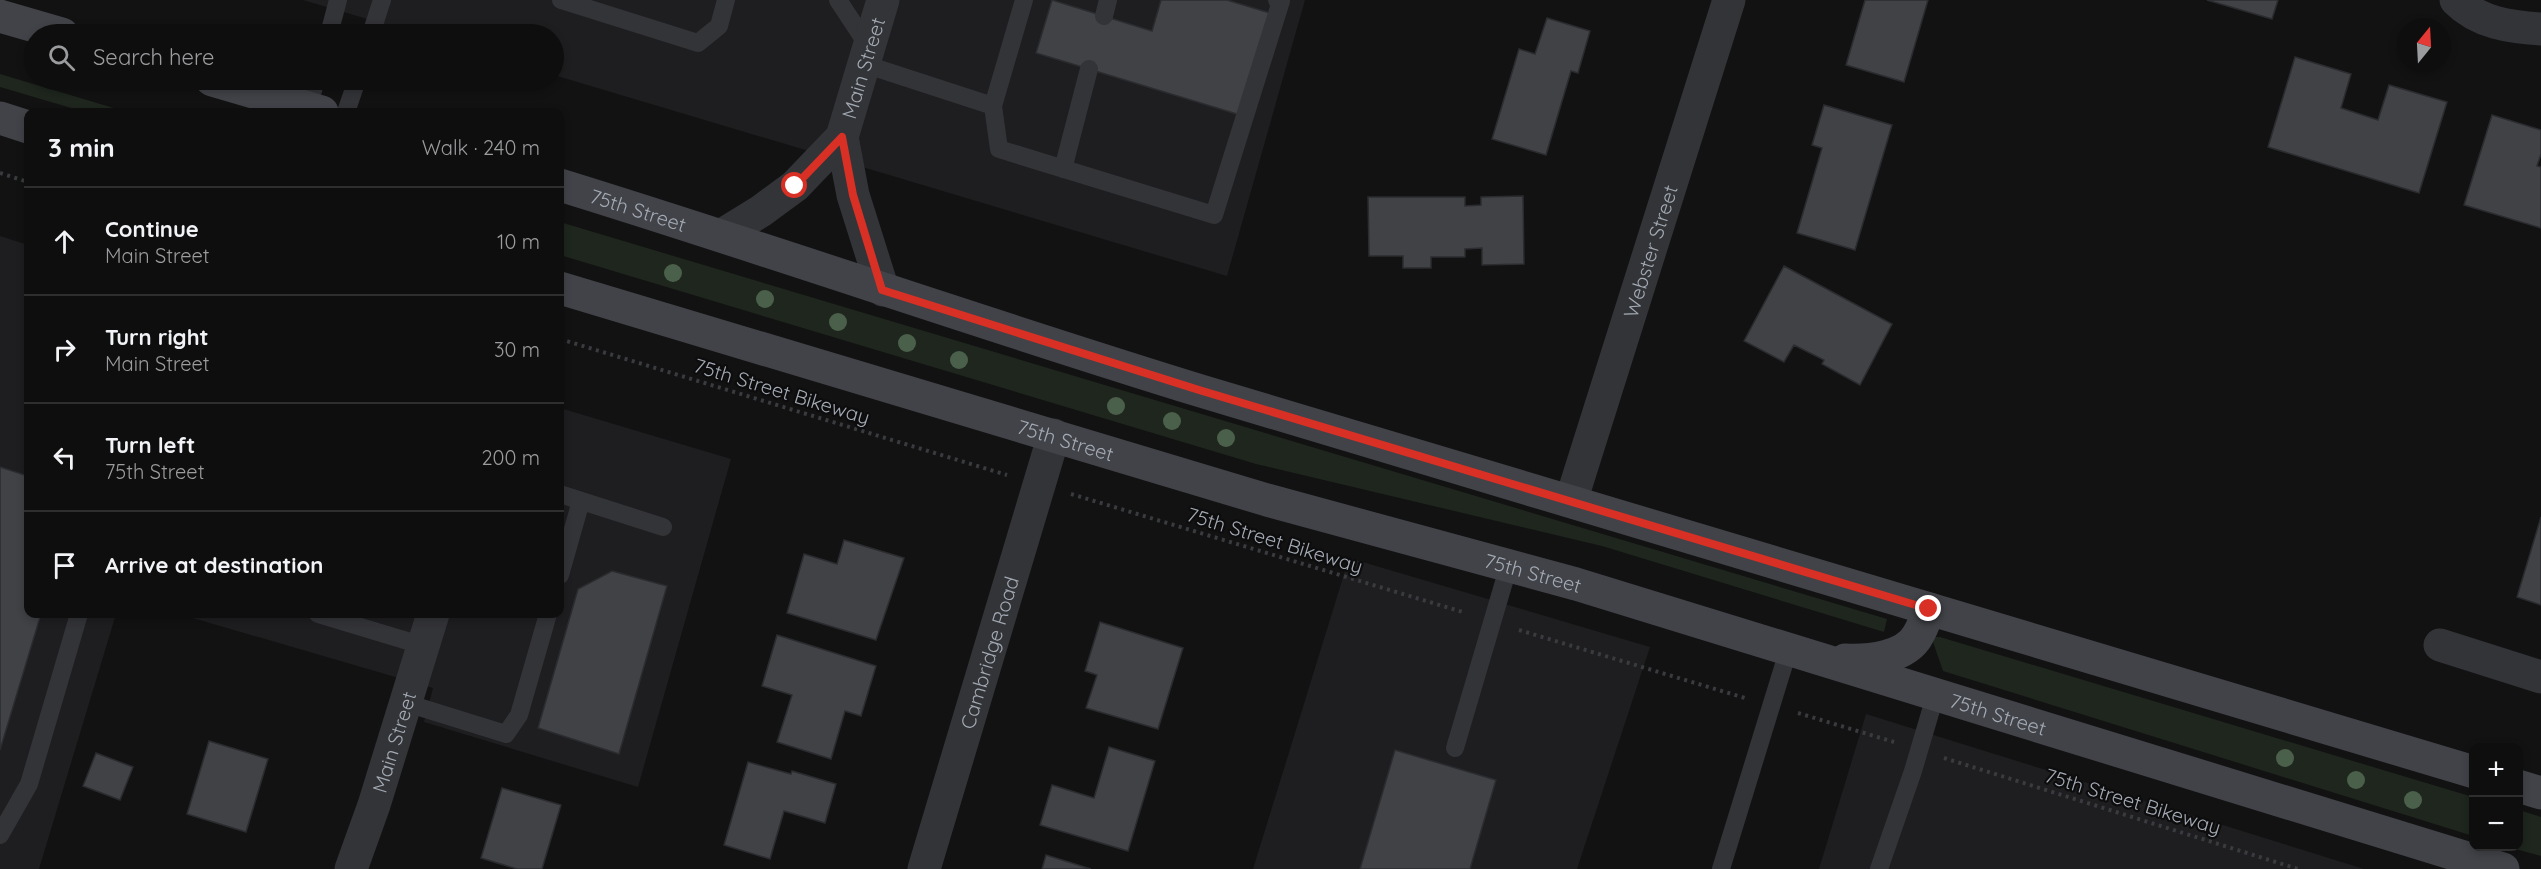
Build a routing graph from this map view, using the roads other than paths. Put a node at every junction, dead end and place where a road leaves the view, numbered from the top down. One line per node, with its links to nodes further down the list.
1 (338, 0): 13 (lane)
2 (382, 0): 14 (lane)
3 (561, 0): 4 (lane)
4 (726, 0)
5 (838, 0): 16 (lane)
6 (883, 0): 16 (street, Main Street)
7 (1024, 0): 21 (lane)
8 (1277, 0): 26 (lane)
9 (1729, 0): 34 (street, Webster Street)
10 (2457, 1): 15 (street)
11 (0, 16): 12 (main road)
12 (28, 24)
13 (332, 24)
14 (374, 24)
15 (2541, 29)
16 (867, 55): 21 (lane); 25 (street, Main Street)
17 (1089, 69): 26 (lane)
18 (264, 90): 20 (main road)
19 (354, 90): 22 (lane)
20 (315, 100)
21 (993, 106): 26 (lane)
22 (347, 108)
23 (0, 118): 24 (main road)
24 (24, 126)
25 (842, 137): 28 (street, Main Street); 30 (street, Main Street)
26 (1063, 169)
27 (564, 186): 28 (main road, 75th Street)
28 (722, 235): 30 (main road, 75th Street)
29 (564, 289): 31 (main road, 75th Street)
30 (882, 290): 34 (main road, 75th Street)
31 (1054, 435): 37 (main road, 75th Street); 56 (street, Cambridge Road)
32 (564, 495): 33 (lane)
33 (581, 501): 35 (lane); 36 (lane)
34 (1571, 501): 38 (main road, 75th Street)
35 (663, 527)
36 (564, 561)
37 (1509, 565): 45 (main road, 75th Street); 50 (lane)
38 (1929, 609): 46 (main road); 51 (main road, 75th Street)
39 (78, 618): 54 (lane)
40 (331, 618): 44 (lane)
41 (432, 618): 44 (street, Main Street)
42 (547, 618): 49 (lane)
43 (2440, 645): 47 (street)
44 (423, 646): 49 (street, Main Street)
45 (1789, 648): 46 (main road, 75th Street); 57 (lane)
46 (1826, 659): 48 (main road, 75th Street)
47 (2541, 677)
48 (1936, 693): 58 (lane); 59 (main road, 75th Street)
49 (406, 703): 55 (street, Main Street)
50 (1455, 748)
51 (2469, 771)
52 (2523, 788): 53 (main road)
53 (2541, 793)
54 (0, 835)
55 (351, 869)
56 (924, 869)
57 (1721, 869)
58 (1879, 869)
59 (2503, 869)

